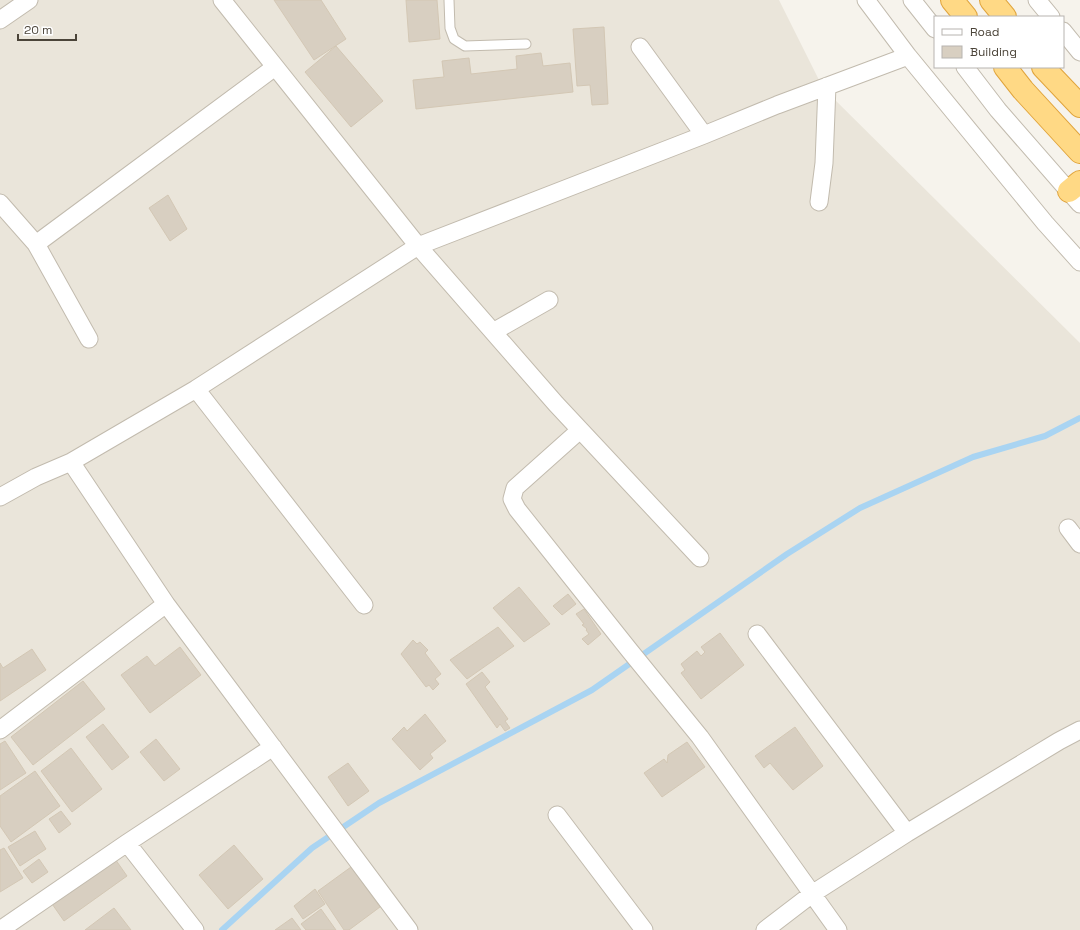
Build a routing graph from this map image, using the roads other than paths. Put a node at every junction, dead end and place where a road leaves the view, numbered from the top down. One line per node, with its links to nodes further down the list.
1 (29, 0): 12 (street)
2 (222, 0): 19 (street)
3 (449, 0): 15 (lane)
4 (866, 0): 18 (street)
5 (912, 0): 13 (street)
6 (952, 0): 9 (highway)
7 (992, 0): 10 (highway)
8 (1037, 0): 11 (street)
9 (965, 16)
10 (1004, 16)
11 (1050, 16)
12 (0, 20)
13 (934, 28)
14 (1064, 32): 17 (street)
15 (526, 44)
16 (640, 47): 25 (street)
17 (1080, 52)
18 (908, 56): 23 (street); 32 (street)
19 (275, 66): 30 (street); 31 (street)
20 (966, 68): 27 (street)
21 (1006, 68): 26 (highway)
22 (1044, 68): 24 (highway)
23 (827, 86): 25 (street); 28 (street)
24 (1080, 106)
25 (704, 135): 31 (street)
26 (1080, 152)
27 (1076, 192)
28 (819, 202)
29 (0, 203): 30 (street)
30 (36, 244): 35 (street)
31 (418, 246): 34 (street); 36 (street)
32 (1080, 262)
33 (549, 300): 34 (street)
34 (493, 332): 37 (street)
35 (89, 339)
36 (196, 389): 38 (street); 44 (street)
37 (580, 430): 42 (street); 52 (street)
38 (71, 462): 39 (street); 43 (street)
39 (0, 497)
40 (1068, 528): 41 (street)
41 (1080, 544)
42 (700, 558)
43 (166, 604): 46 (street); 48 (street)
44 (364, 605)
45 (757, 634): 50 (street)
46 (0, 730)
47 (1080, 730): 50 (street)
48 (273, 747): 51 (street); 55 (street)
49 (557, 815): 56 (street)
50 (907, 833): 52 (street)
51 (127, 843): 53 (street); 54 (street)
52 (812, 894): 57 (street); 58 (street)
53 (0, 930)
54 (195, 930)
55 (409, 930)
56 (644, 930)
57 (764, 930)
58 (838, 930)

